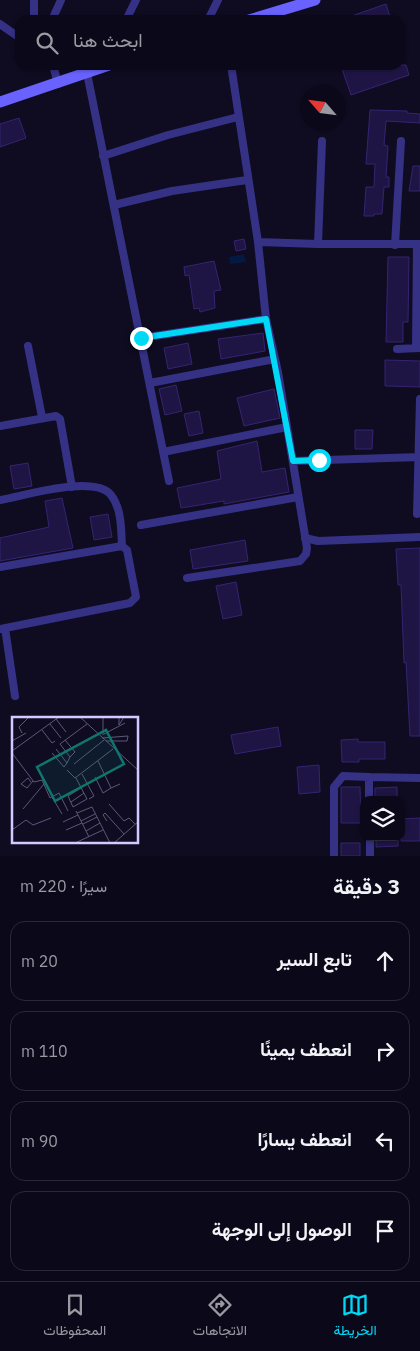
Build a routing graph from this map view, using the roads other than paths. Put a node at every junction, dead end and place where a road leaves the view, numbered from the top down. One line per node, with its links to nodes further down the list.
1 (34, 0): 6 (street)
2 (61, 0): 7 (street)
3 (136, 0): 8 (street)
4 (218, 0): 9 (street)
5 (315, 0): 10 (main road)
6 (34, 15)
7 (54, 15)
8 (128, 15)
9 (210, 15)
10 (266, 15)
11 (0, 24): 12 (street)
12 (15, 34)
13 (54, 70): 17 (street)
14 (94, 70): 16 (main road)
15 (232, 70): 19 (street)
16 (86, 73): 17 (main road); 22 (street)
17 (58, 84): 18 (main road)
18 (0, 102)
19 (238, 117): 22 (street); 23 (street)
20 (401, 140): 28 (street)
21 (322, 141): 26 (street)
22 (103, 156): 24 (street)
23 (247, 180): 24 (street); 25 (street)
24 (114, 205): 30 (street)
25 (258, 242): 26 (street); 29 (street)
26 (318, 244): 28 (street)
27 (418, 244): 28 (street); 32 (street)
28 (395, 245)
29 (266, 319): 30 (street); 34 (street)
30 (141, 338): 35 (street)
31 (28, 346): 37 (street)
32 (418, 348): 33 (street)
33 (397, 349)
34 (275, 359): 35 (street); 39 (street)
35 (150, 383): 40 (street)
36 (420, 399): 41 (street)
37 (42, 418): 38 (street); 44 (street)
38 (0, 426)
39 (287, 427): 40 (street); 42 (street)
40 (163, 452): 43 (street)
41 (418, 457): 42 (street); 47 (street)
42 (293, 461): 45 (street)
43 (169, 481)
44 (72, 486): 46 (street); 51 (street)
45 (298, 497): 48 (street); 50 (street)
46 (0, 500)
47 (417, 514)
48 (141, 526)
49 (420, 537): 50 (street)
50 (305, 538): 53 (street)
51 (122, 546): 52 (street); 54 (street)
52 (0, 567)
53 (186, 578)
54 (2, 629): 55 (street)
55 (15, 696)
56 (369, 777): 57 (street); 58 (street); 60 (street)
57 (420, 778)
58 (369, 796)
59 (370, 841): 61 (street)
60 (334, 856)
61 (370, 856)

